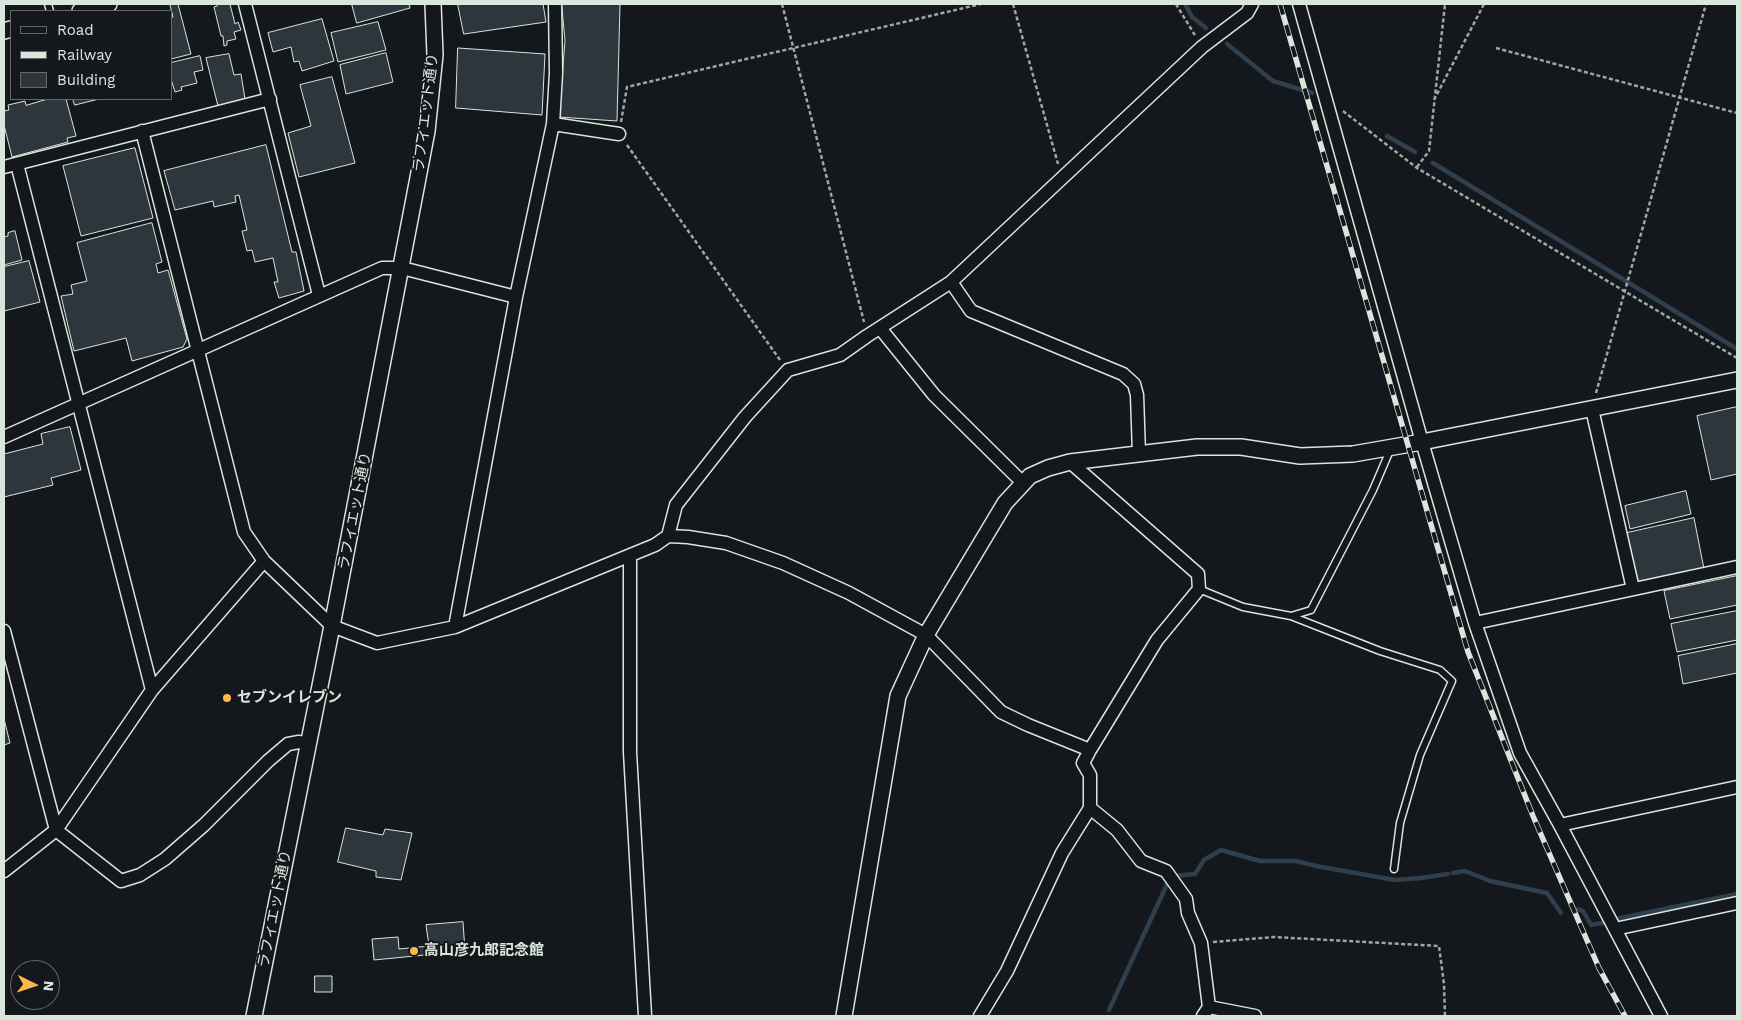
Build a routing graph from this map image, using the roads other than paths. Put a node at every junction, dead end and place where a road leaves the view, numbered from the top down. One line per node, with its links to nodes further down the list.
1 (109, 4): 7 (street)
2 (245, 4): 8 (street)
3 (433, 4): 14 (street, ラフィエット通り)
4 (555, 4): 9 (street)
5 (1252, 4): 15 (street)
6 (1299, 4): 24 (street)
7 (84, 10)
8 (270, 98): 10 (street); 16 (street)
9 (553, 124): 11 (street); 17 (street)
10 (142, 131): 12 (street); 19 (street)
11 (619, 134)
12 (17, 164): 13 (street); 21 (street)
13 (4, 167)
14 (402, 268): 16 (street); 17 (street); 37 (street, ラフィエット通り)
15 (951, 282): 18 (street); 26 (street)
16 (319, 295): 19 (street)
17 (516, 297): 38 (street)
18 (880, 328): 28 (street); 29 (street)
19 (198, 350): 21 (street); 31 (street)
20 (1737, 380): 22 (street)
21 (80, 404): 23 (street); 41 (street)
22 (1592, 409): 24 (street); 34 (street)
23 (4, 436)
24 (1422, 442): 25 (street); 36 (street)
25 (1392, 447): 26 (street); 35 (lane)
26 (1139, 454): 27 (street)
27 (1070, 462): 28 (street); 33 (street)
28 (1023, 483): 40 (street)
29 (668, 536): 30 (street); 40 (street)
30 (630, 556): 38 (street); 54 (street)
31 (264, 561): 37 (street); 41 (street)
32 (1737, 567): 34 (street)
33 (1199, 589): 35 (lane); 43 (street)
34 (1633, 589): 36 (street)
35 (1291, 616): 48 (lane)
36 (1475, 623): 46 (street)
37 (332, 626): 38 (street); 42 (street, ラフィエット通り)
38 (455, 627)
39 (4, 631): 47 (street)
40 (926, 635): 43 (street); 55 (street)
41 (152, 690): 47 (street)
42 (308, 744): 47 (street); 53 (street, ラフィエット通り)
43 (1090, 750): 45 (street)
44 (1737, 788): 46 (street)
45 (1090, 808): 52 (street); 56 (street)
46 (1560, 825): 51 (street)
47 (56, 830): 49 (street)
48 (1394, 869)
49 (4, 871)
50 (1737, 903): 51 (street)
51 (1615, 929): 58 (street)
52 (1206, 1012): 57 (street)
53 (254, 1016)
54 (645, 1016)
55 (844, 1016)
56 (980, 1016)
57 (1255, 1016)
58 (1661, 1016)

